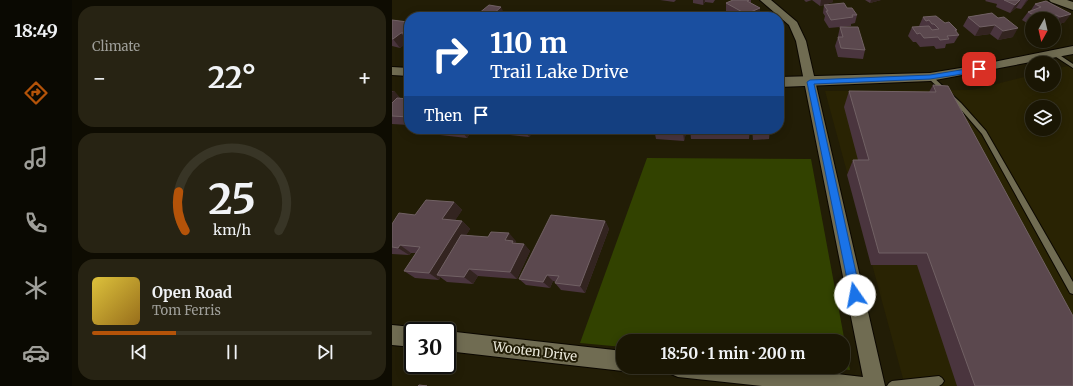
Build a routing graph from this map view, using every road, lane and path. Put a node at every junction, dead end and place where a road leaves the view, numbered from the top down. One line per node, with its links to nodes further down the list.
1 (765, 0): 4 (street)
2 (1055, 0): 3 (street)
3 (1073, 6)
4 (781, 12)
5 (784, 15): 13 (street)
6 (1073, 50): 7 (street)
7 (1054, 54): 8 (lane); 11 (street)
8 (1073, 66)
9 (392, 71): 10 (street)
10 (404, 72)
11 (930, 77): 13 (street); 14 (lane)
12 (784, 82): 13 (street)
13 (810, 82): 22 (street)
14 (1073, 290)
15 (392, 335): 16 (street)
16 (404, 336)
17 (456, 342): 18 (street, Wooten Drive)
18 (616, 360)
19 (745, 374): 21 (street)
20 (939, 381): 23 (lane)
21 (859, 386)
22 (875, 386)
23 (892, 386)

